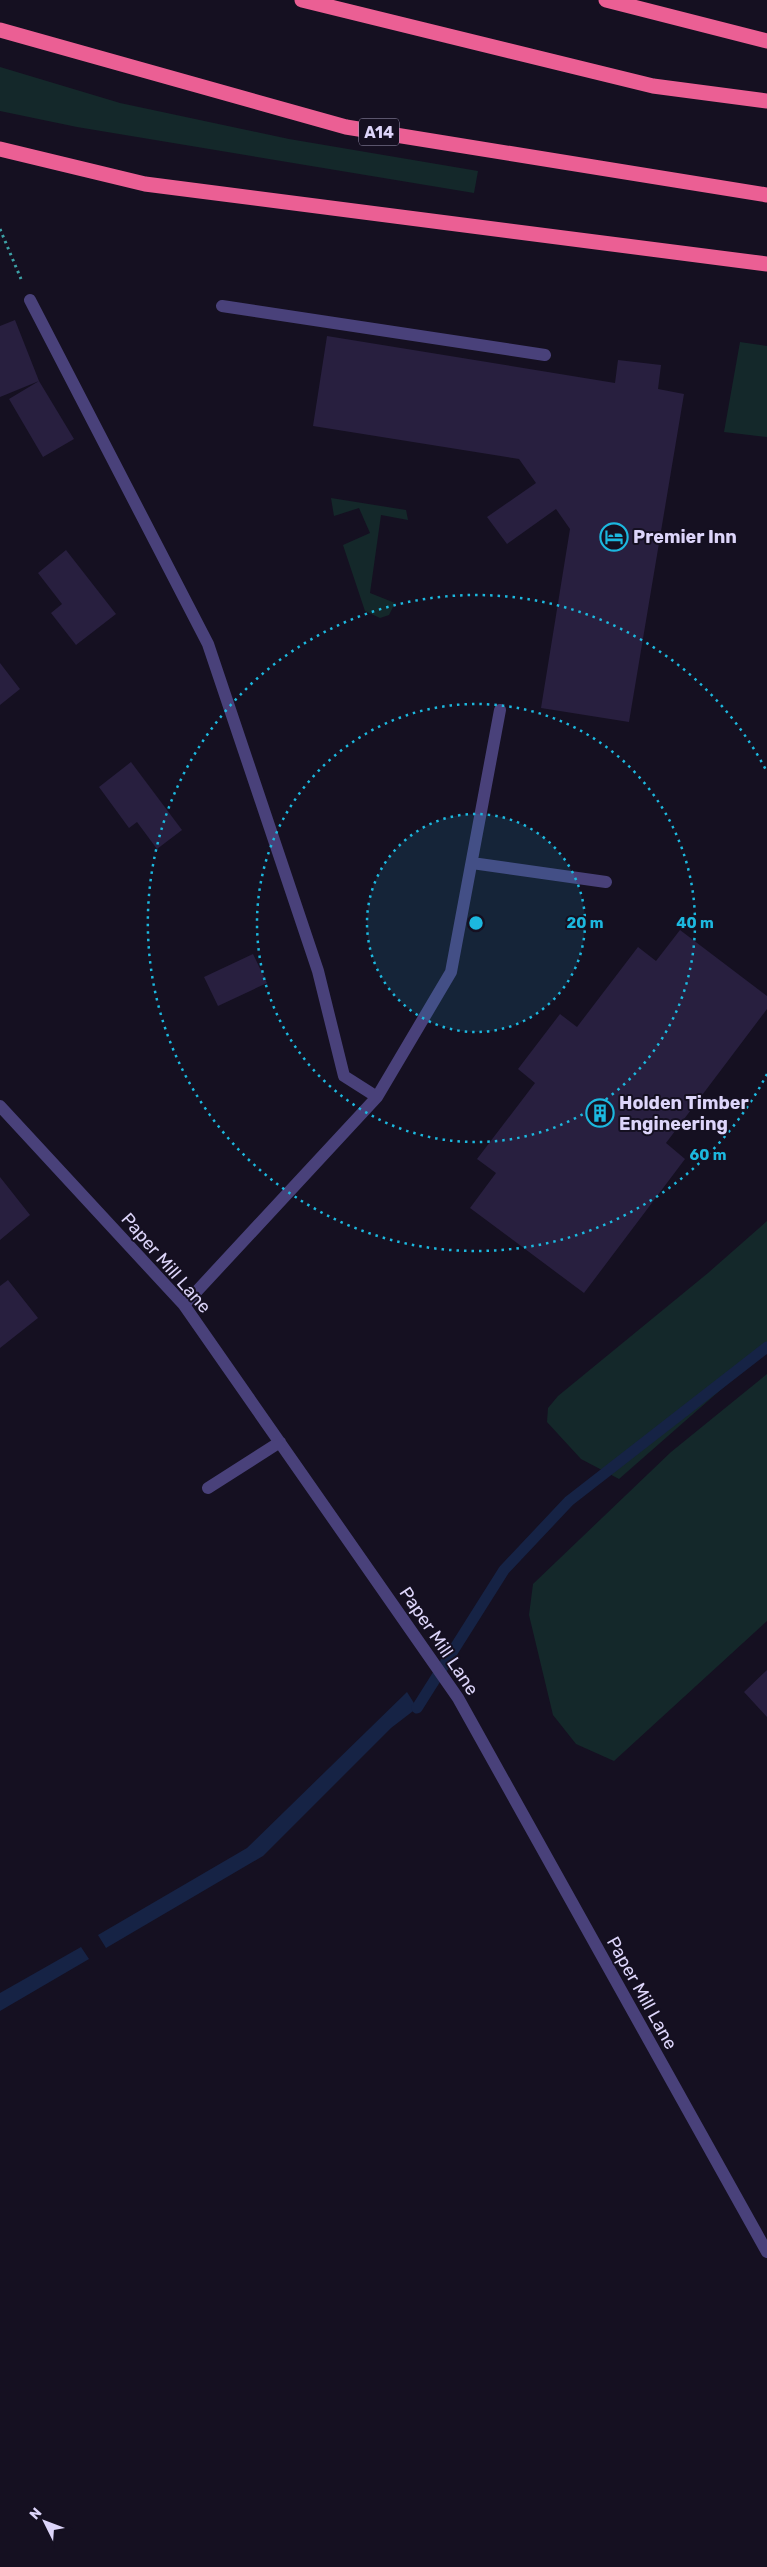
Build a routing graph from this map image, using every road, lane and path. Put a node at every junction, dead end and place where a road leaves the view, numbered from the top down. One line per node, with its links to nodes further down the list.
1 (302, 0): 5 (highway)
2 (606, 0): 4 (highway)
3 (0, 30): 7 (highway, A14)
4 (767, 41)
5 (767, 101)
6 (0, 149): 9 (highway)
7 (767, 195)
8 (0, 229): 10 (path)
9 (767, 264)
10 (30, 300): 16 (street)
11 (222, 306): 12 (street)
12 (545, 354)
13 (500, 710): 14 (street)
14 (472, 863): 15 (street); 16 (street)
15 (606, 882)
16 (377, 1097): 18 (street)
17 (0, 1106): 18 (street, Paper Mill Lane)
18 (184, 1305): 19 (street, Paper Mill Lane)
19 (280, 1442): 20 (street); 21 (street, Paper Mill Lane)
20 (208, 1488)
21 (767, 2252)

